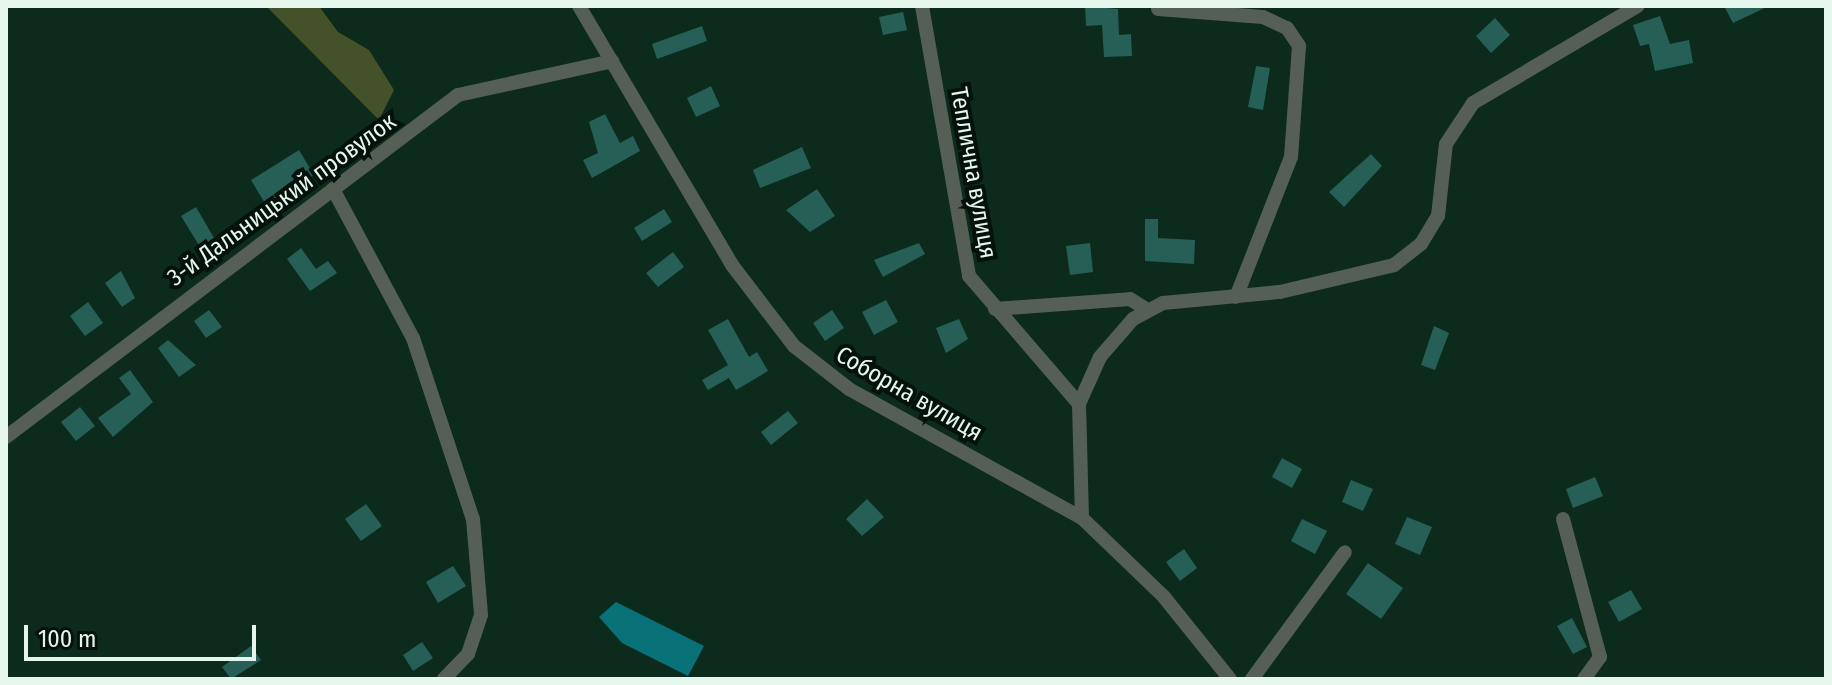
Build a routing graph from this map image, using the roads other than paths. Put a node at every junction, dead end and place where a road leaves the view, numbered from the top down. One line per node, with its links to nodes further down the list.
1 (579, 6): 5 (street, Соборна вулиця)
2 (922, 6): 8 (street, Теплична вулиця)
3 (1638, 6): 7 (street)
4 (1158, 9): 7 (street)
5 (612, 61): 6 (street, 3-й Дальницький провулок); 12 (street, Соборна вулиця)
6 (333, 189): 11 (street, 3-й Дальницький провулок); 15 (street)
7 (1236, 297): 9 (street)
8 (995, 309): 9 (street); 10 (street, Теплична вулиця)
9 (1146, 309): 10 (street)
10 (1079, 404): 12 (street)
11 (6, 437)
12 (1082, 518): 16 (street, Соборна вулиця)
13 (1563, 519): 18 (street)
14 (1345, 552): 17 (street)
15 (444, 679)
16 (1230, 679)
17 (1252, 679)
18 (1584, 679)

